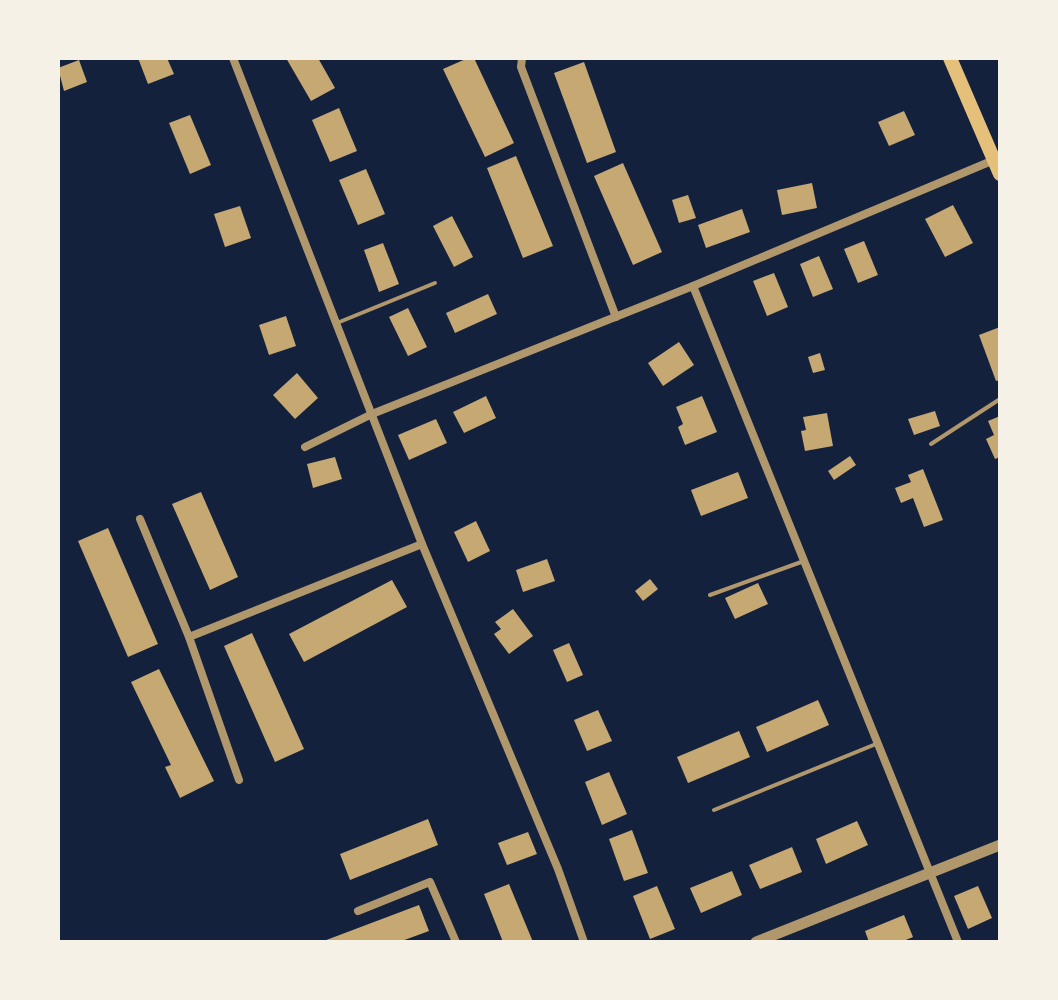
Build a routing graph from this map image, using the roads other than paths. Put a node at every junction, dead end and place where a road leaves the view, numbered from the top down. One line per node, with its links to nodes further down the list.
1 (233, 58): 8 (street)
2 (522, 58): 7 (street)
3 (950, 58): 4 (main road)
4 (997, 167): 6 (street)
5 (435, 283): 8 (lane)
6 (693, 286): 7 (street); 15 (street)
7 (616, 317): 10 (street)
8 (337, 323): 10 (street)
9 (1000, 399): 11 (lane)
10 (372, 414): 12 (street); 14 (street)
11 (931, 444)
12 (305, 447)
13 (140, 519): 17 (street)
14 (422, 544): 17 (street); 25 (street)
15 (804, 561): 16 (lane); 18 (street)
16 (710, 595)
17 (189, 637): 19 (street)
18 (879, 743): 20 (lane); 22 (street)
19 (239, 780)
20 (714, 810)
21 (1000, 845): 22 (street)
22 (931, 873): 26 (street); 27 (street)
23 (358, 911): 24 (street)
24 (456, 942)
25 (584, 942)
26 (756, 942)
27 (958, 942)

